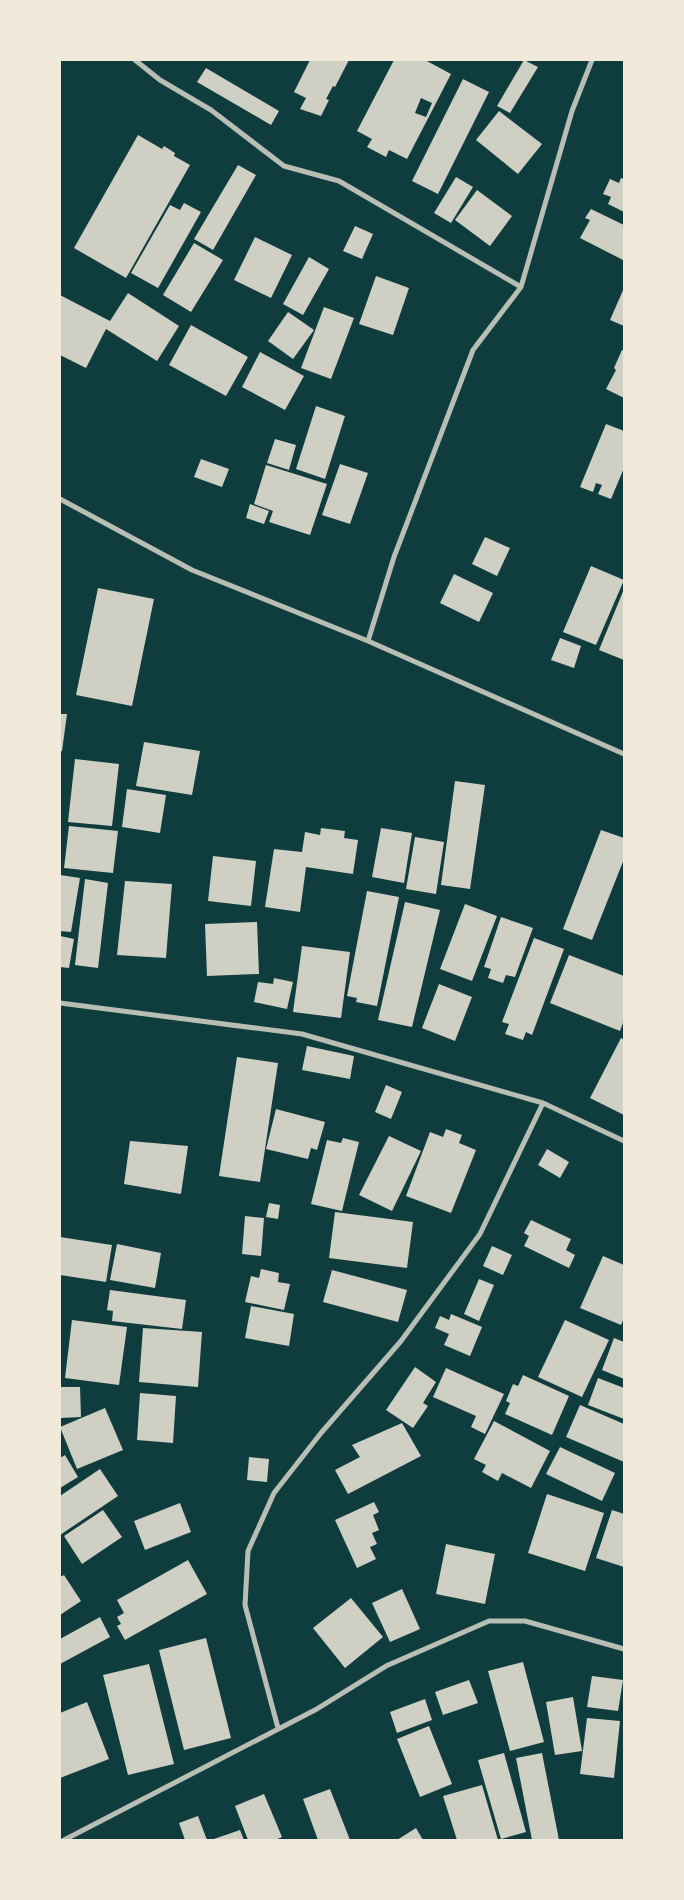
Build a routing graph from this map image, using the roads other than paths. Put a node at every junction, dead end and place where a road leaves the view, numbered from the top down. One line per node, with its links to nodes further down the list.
1 (135, 60): 3 (street)
2 (592, 60): 3 (street)
3 (521, 287): 5 (street)
4 (60, 499): 5 (street)
5 (368, 641): 6 (street)
6 (624, 754)
7 (60, 1003): 8 (street)
8 (543, 1102): 9 (street); 11 (street)
9 (624, 1141)
10 (624, 1649): 11 (street)
11 (278, 1728): 12 (street)
12 (64, 1840)

